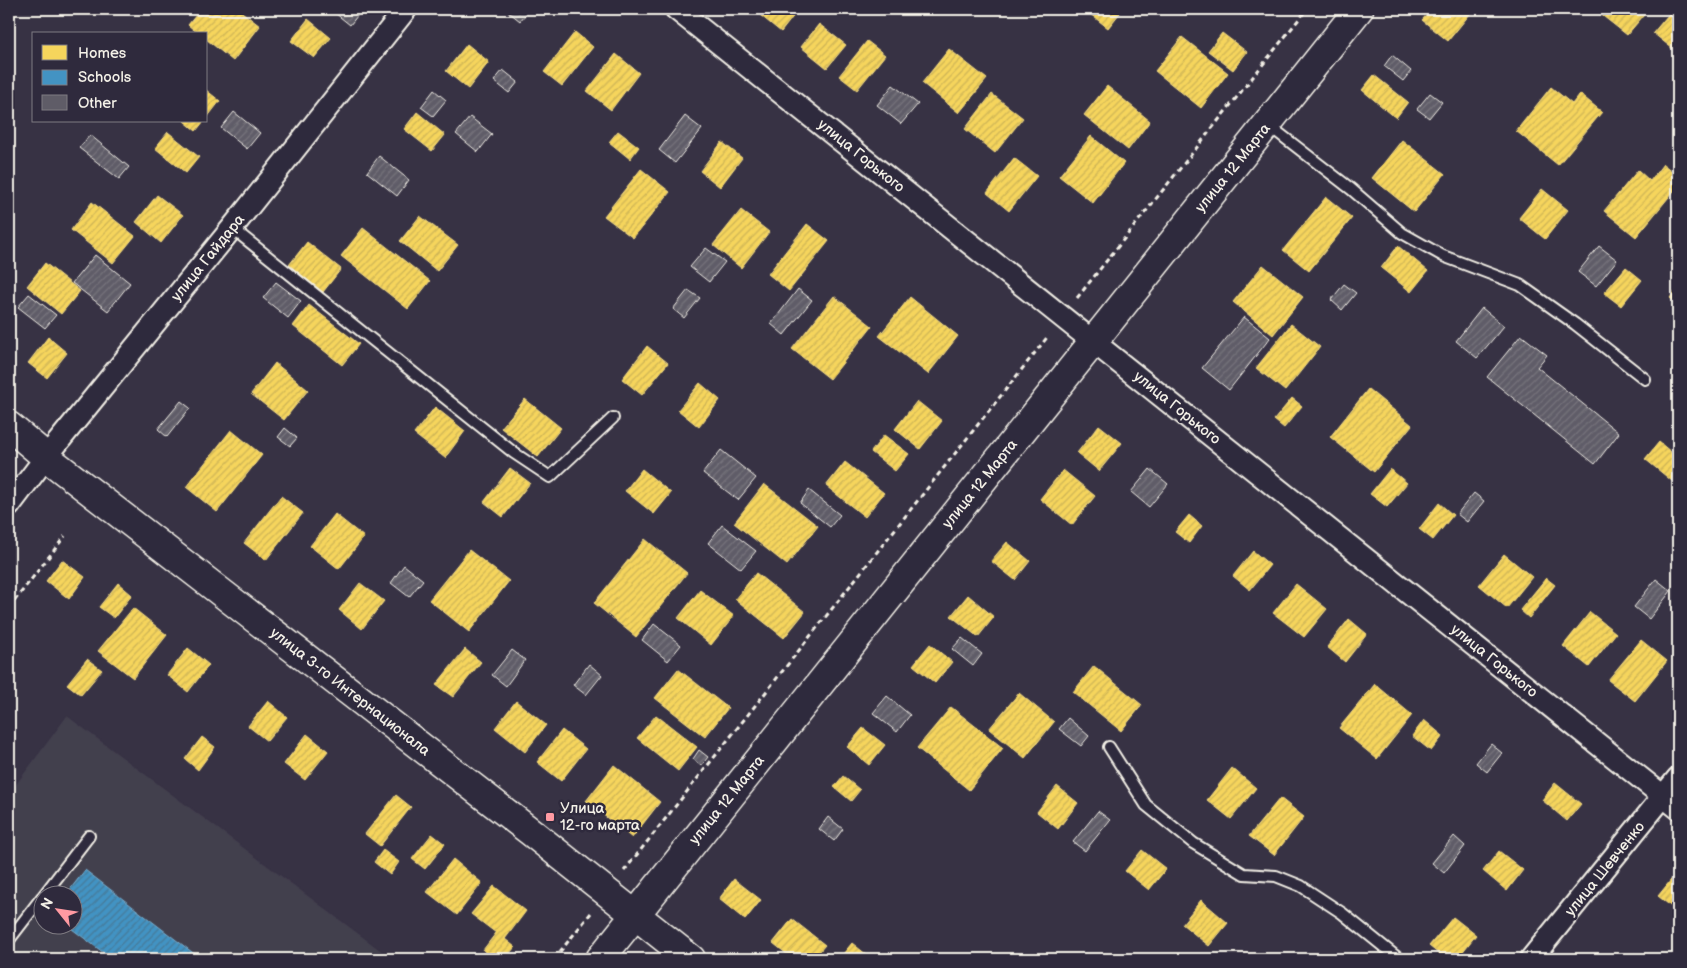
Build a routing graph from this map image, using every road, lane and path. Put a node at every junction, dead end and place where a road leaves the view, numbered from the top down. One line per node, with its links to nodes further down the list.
1 (406, 9): 6 (street, улица Гайдара)
2 (676, 9): 7 (street, улица Горького)
3 (1307, 9): 7 (path)
4 (1359, 9): 5 (street, улица 12 Марта)
5 (1267, 124): 8 (street, улица 12 Марта); 9 (lane)
6 (232, 228): 10 (lane); 12 (street, улица Гайдара)
7 (1063, 317): 8 (street, улица Горького); 21 (path)
8 (1094, 341): 18 (street, улица Горького); 23 (street, улица 12 Марта)
9 (1645, 379)
10 (613, 418)
11 (9, 426): 12 (street, улица 3-го Интернационала)
12 (46, 457): 13 (street, улица Гайдара); 21 (street, улица 3-го Интернационала)
13 (9, 506)
14 (65, 536): 15 (path)
15 (9, 608)
16 (1109, 747): 28 (lane)
17 (1678, 778): 18 (street, улица Шевченко)
18 (1671, 802): 29 (street, улица Шевченко)
19 (89, 836): 20 (lane)
20 (51, 886)
21 (607, 892): 23 (street, улица 3-го Интернационала); 25 (path)
22 (32, 910): 24 (lane)
23 (636, 915): 26 (street, улица 12 Марта); 27 (street, улица 3-го Интернационала)
24 (9, 940)
25 (554, 959)
26 (600, 959)
27 (691, 959)
28 (1399, 959)
29 (1531, 959)

